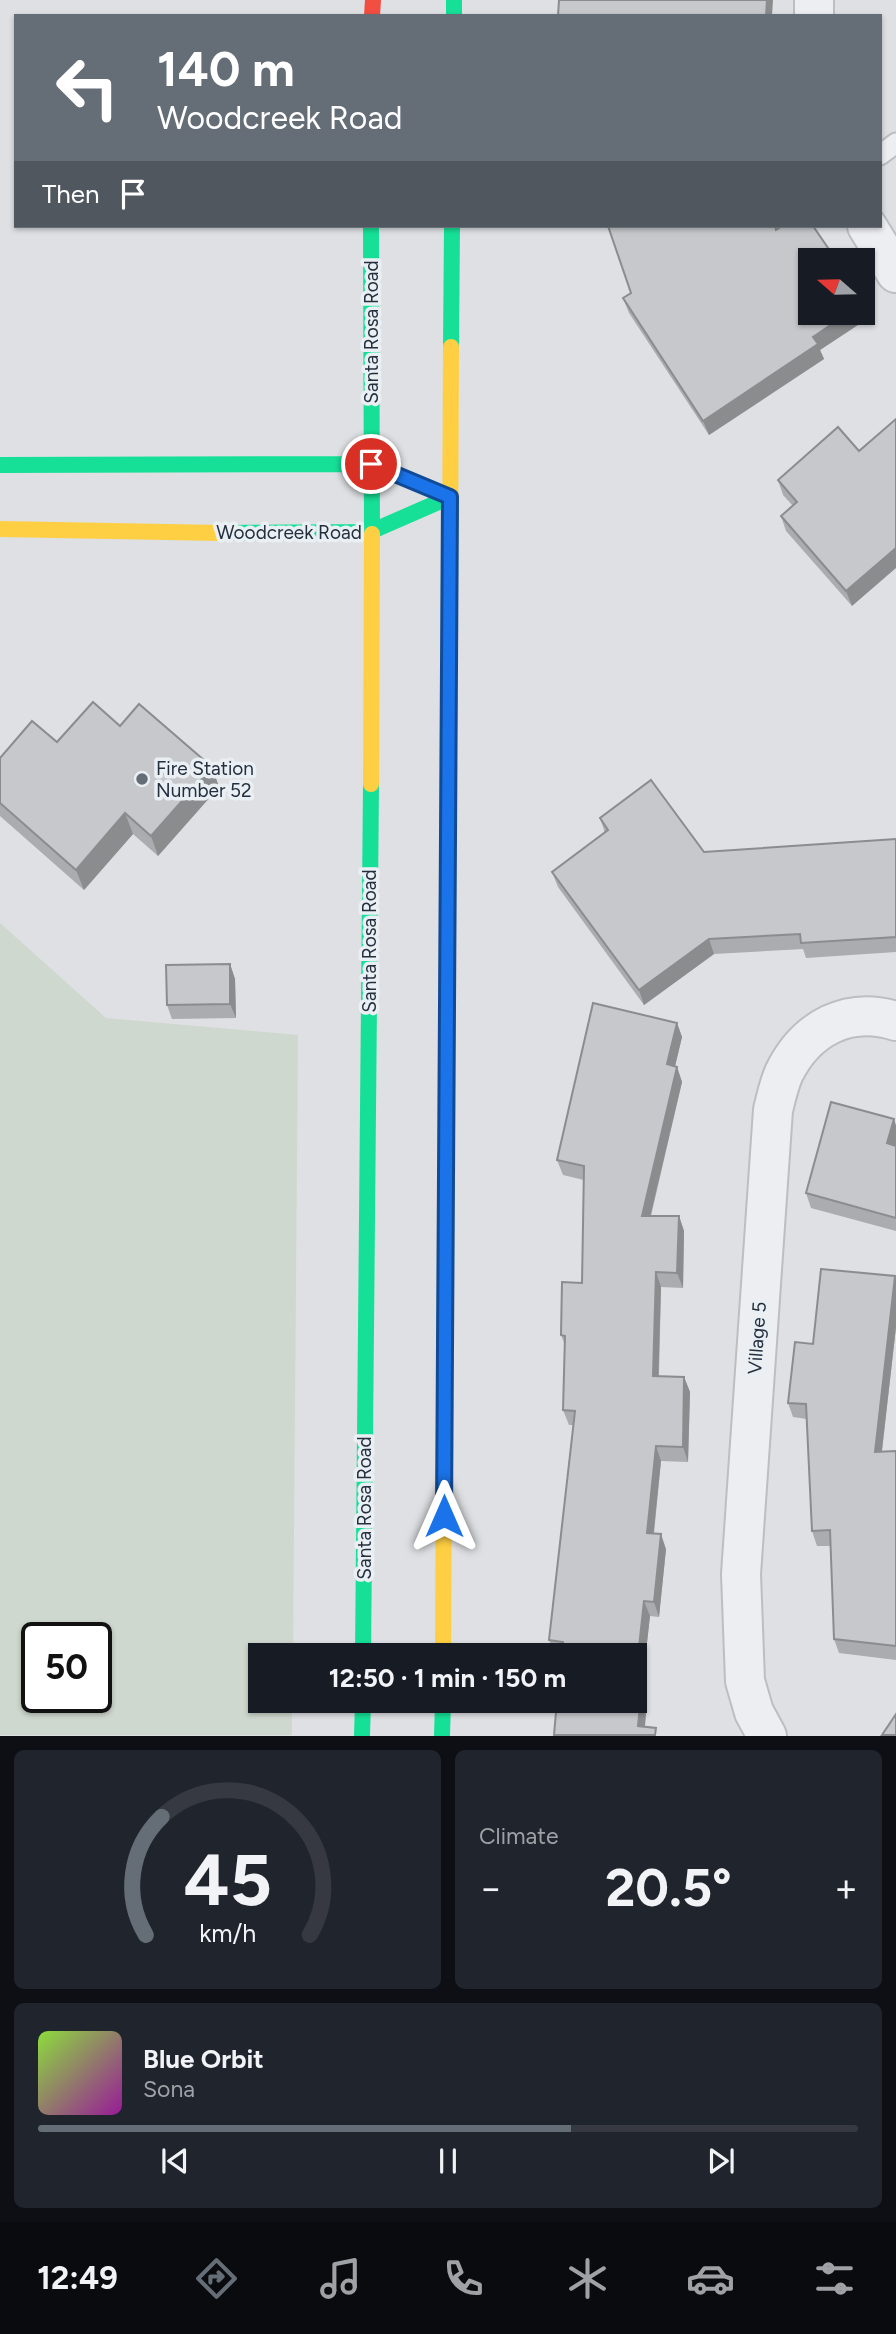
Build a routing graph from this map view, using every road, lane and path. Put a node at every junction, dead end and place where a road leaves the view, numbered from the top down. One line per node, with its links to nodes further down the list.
1 (371, 228): 5 (main road, Santa Rosa Road)
2 (452, 228): 7 (main road)
3 (868, 228): 4 (street)
4 (896, 273)
5 (371, 464): 6 (main road); 7 (main road); 9 (main road, Santa Rosa Road)
6 (0, 466)
7 (450, 497): 9 (main road, Woodcreek Road); 12 (main road)
8 (0, 529): 9 (main road, Woodcreek Road)
9 (370, 532): 11 (main road, Santa Rosa Road)
10 (896, 1021): 17 (street, Village 5)
11 (363, 1643)
12 (443, 1643)
13 (363, 1713): 15 (main road)
14 (443, 1713): 16 (main road)
15 (362, 1735)
16 (442, 1735)
17 (767, 1735)

